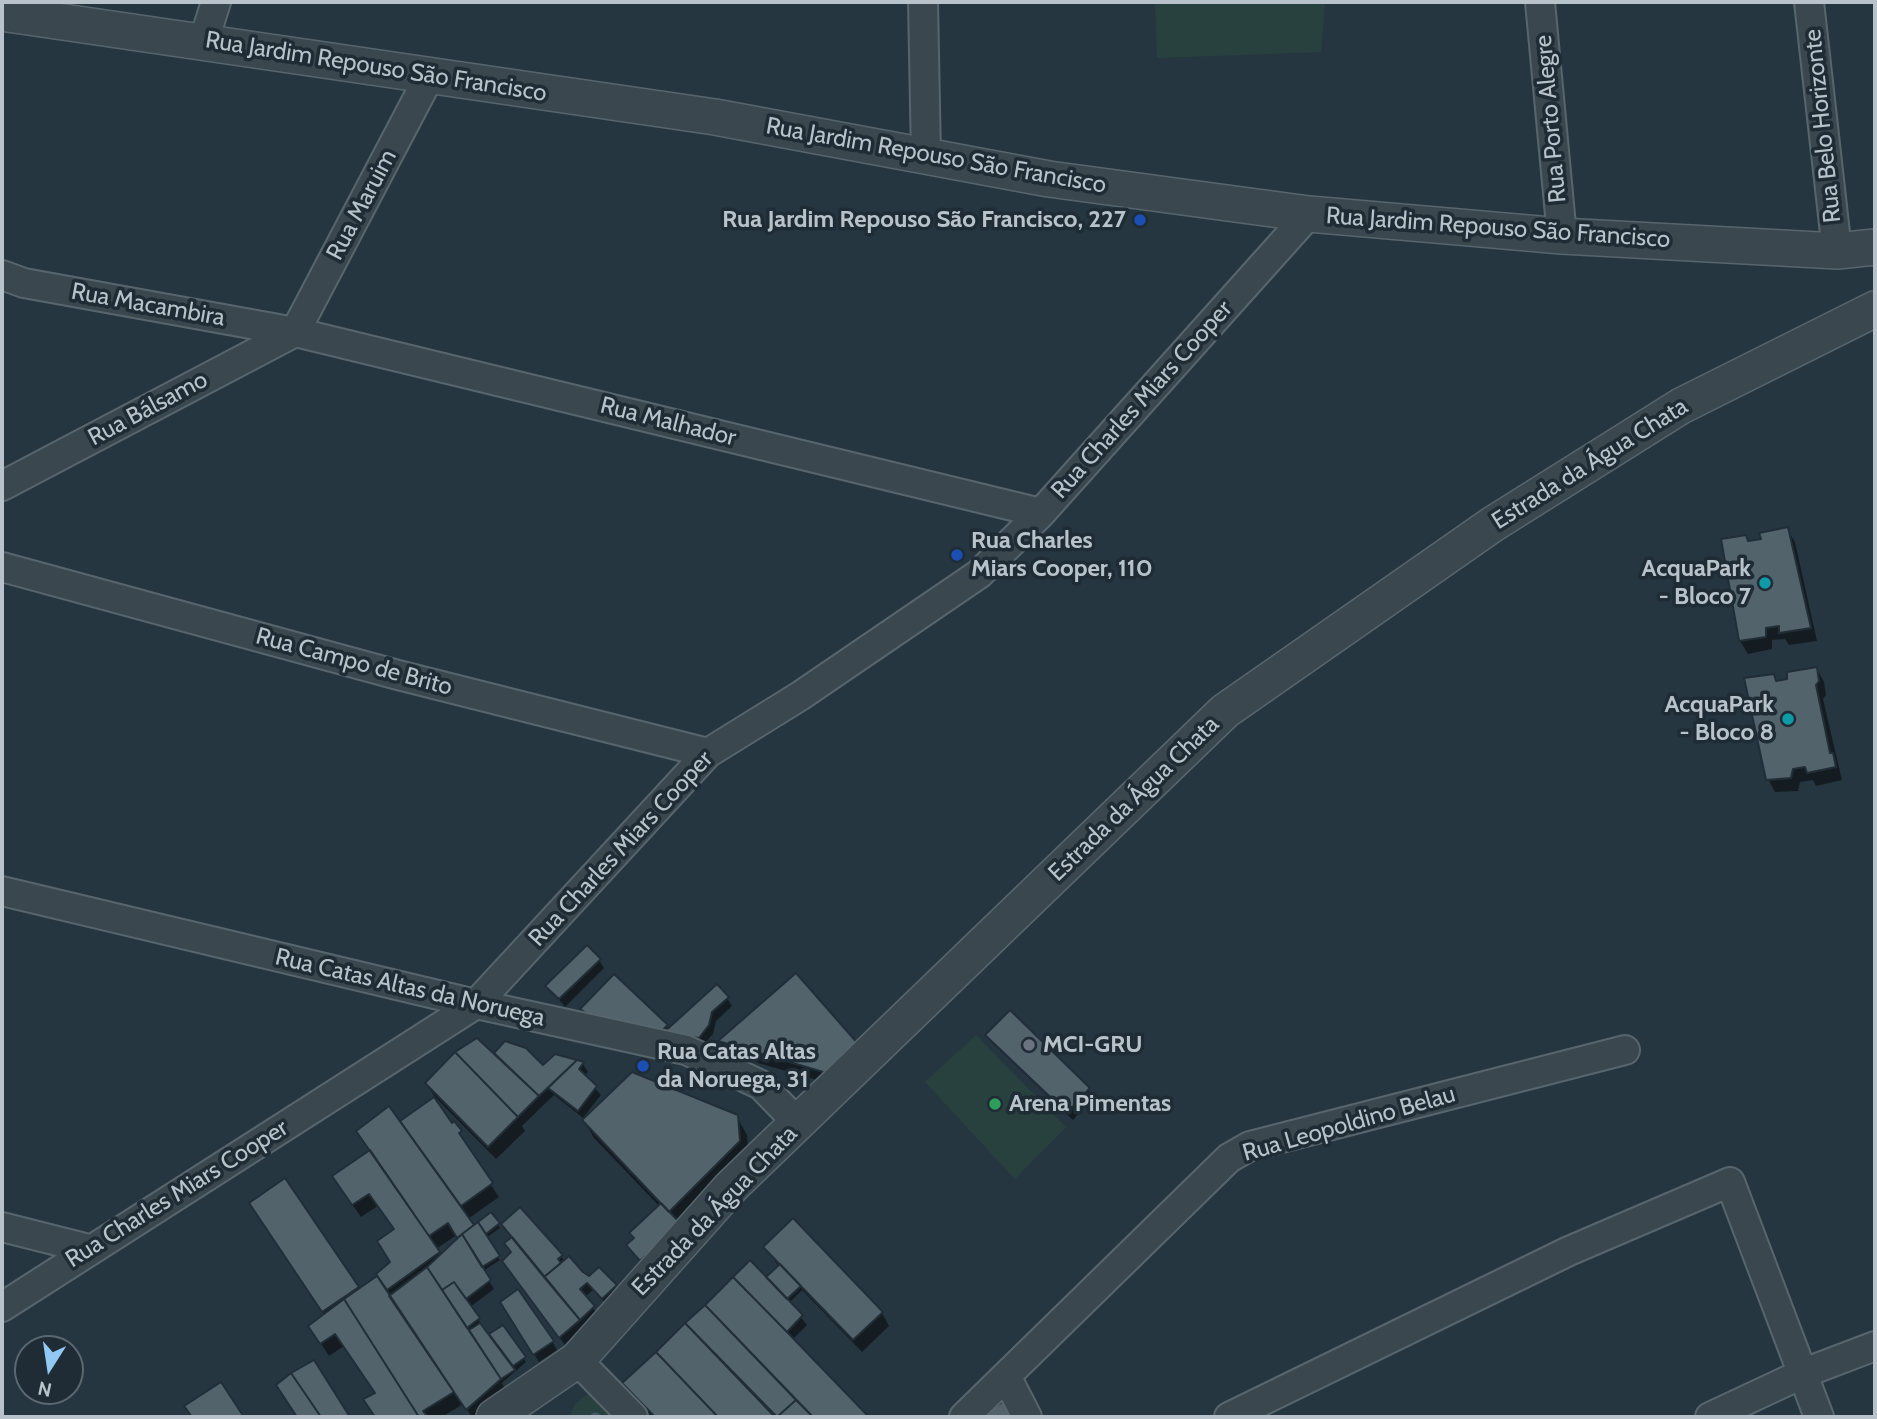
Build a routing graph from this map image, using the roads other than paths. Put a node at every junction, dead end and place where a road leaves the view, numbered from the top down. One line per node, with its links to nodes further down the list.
1 (216, 2): 6 (street)
2 (923, 2): 8 (street)
3 (1540, 2): 10 (street, Rua Porto Alegre)
4 (1809, 2): 12 (street, Rua Belo Horizonte)
5 (2, 13): 6 (street, Rua Jardim Repouso São Francisco)
6 (204, 40): 7 (street, Rua Jardim Repouso São Francisco)
7 (429, 77): 8 (street, Rua Jardim Repouso São Francisco); 15 (street, Rua Maruim)
8 (926, 157): 9 (street, Rua Jardim Repouso São Francisco)
9 (1309, 214): 10 (street, Rua Jardim Repouso São Francisco); 17 (street, Rua Charles Miars Cooper)
10 (1562, 236): 12 (street, Rua Jardim Repouso São Francisco)
11 (1875, 247): 12 (street, Rua Jardim Repouso São Francisco)
12 (1837, 251)
13 (2, 275): 15 (street, Rua Macambira)
14 (1875, 309): 23 (street, Estrada da Água Chata)
15 (295, 332): 16 (street, Rua Bálsamo); 17 (street, Rua Malhador)
16 (2, 486)
17 (1041, 513): 19 (street, Rua Charles Miars Cooper)
18 (2, 567): 19 (street, Rua Campo de Brito)
19 (708, 752): 21 (street, Rua Charles Miars Cooper)
20 (2, 891): 21 (street, Rua Catas Altas da Noruega)
21 (476, 1004): 23 (street, Rua Catas Altas da Noruega); 25 (street, Rua Charles Miars Cooper)
22 (1625, 1051): 30 (street, Rua Leopoldino Belau)
23 (799, 1123): 28 (street, Estrada da Água Chata)
24 (2, 1227): 25 (street)
25 (89, 1249): 26 (street, Rua Charles Miars Cooper)
26 (2, 1307)
27 (1875, 1346): 29 (street)
28 (577, 1360): 31 (street, Estrada da Água Chata); 32 (street)
29 (1804, 1373): 35 (street); 36 (street); 37 (street)
30 (1006, 1376): 33 (street, Rua Leopoldino Belau); 34 (street)
31 (494, 1417)
32 (633, 1417)
33 (964, 1417)
34 (1027, 1417)
35 (1229, 1417)
36 (1710, 1417)
37 (1819, 1417)

